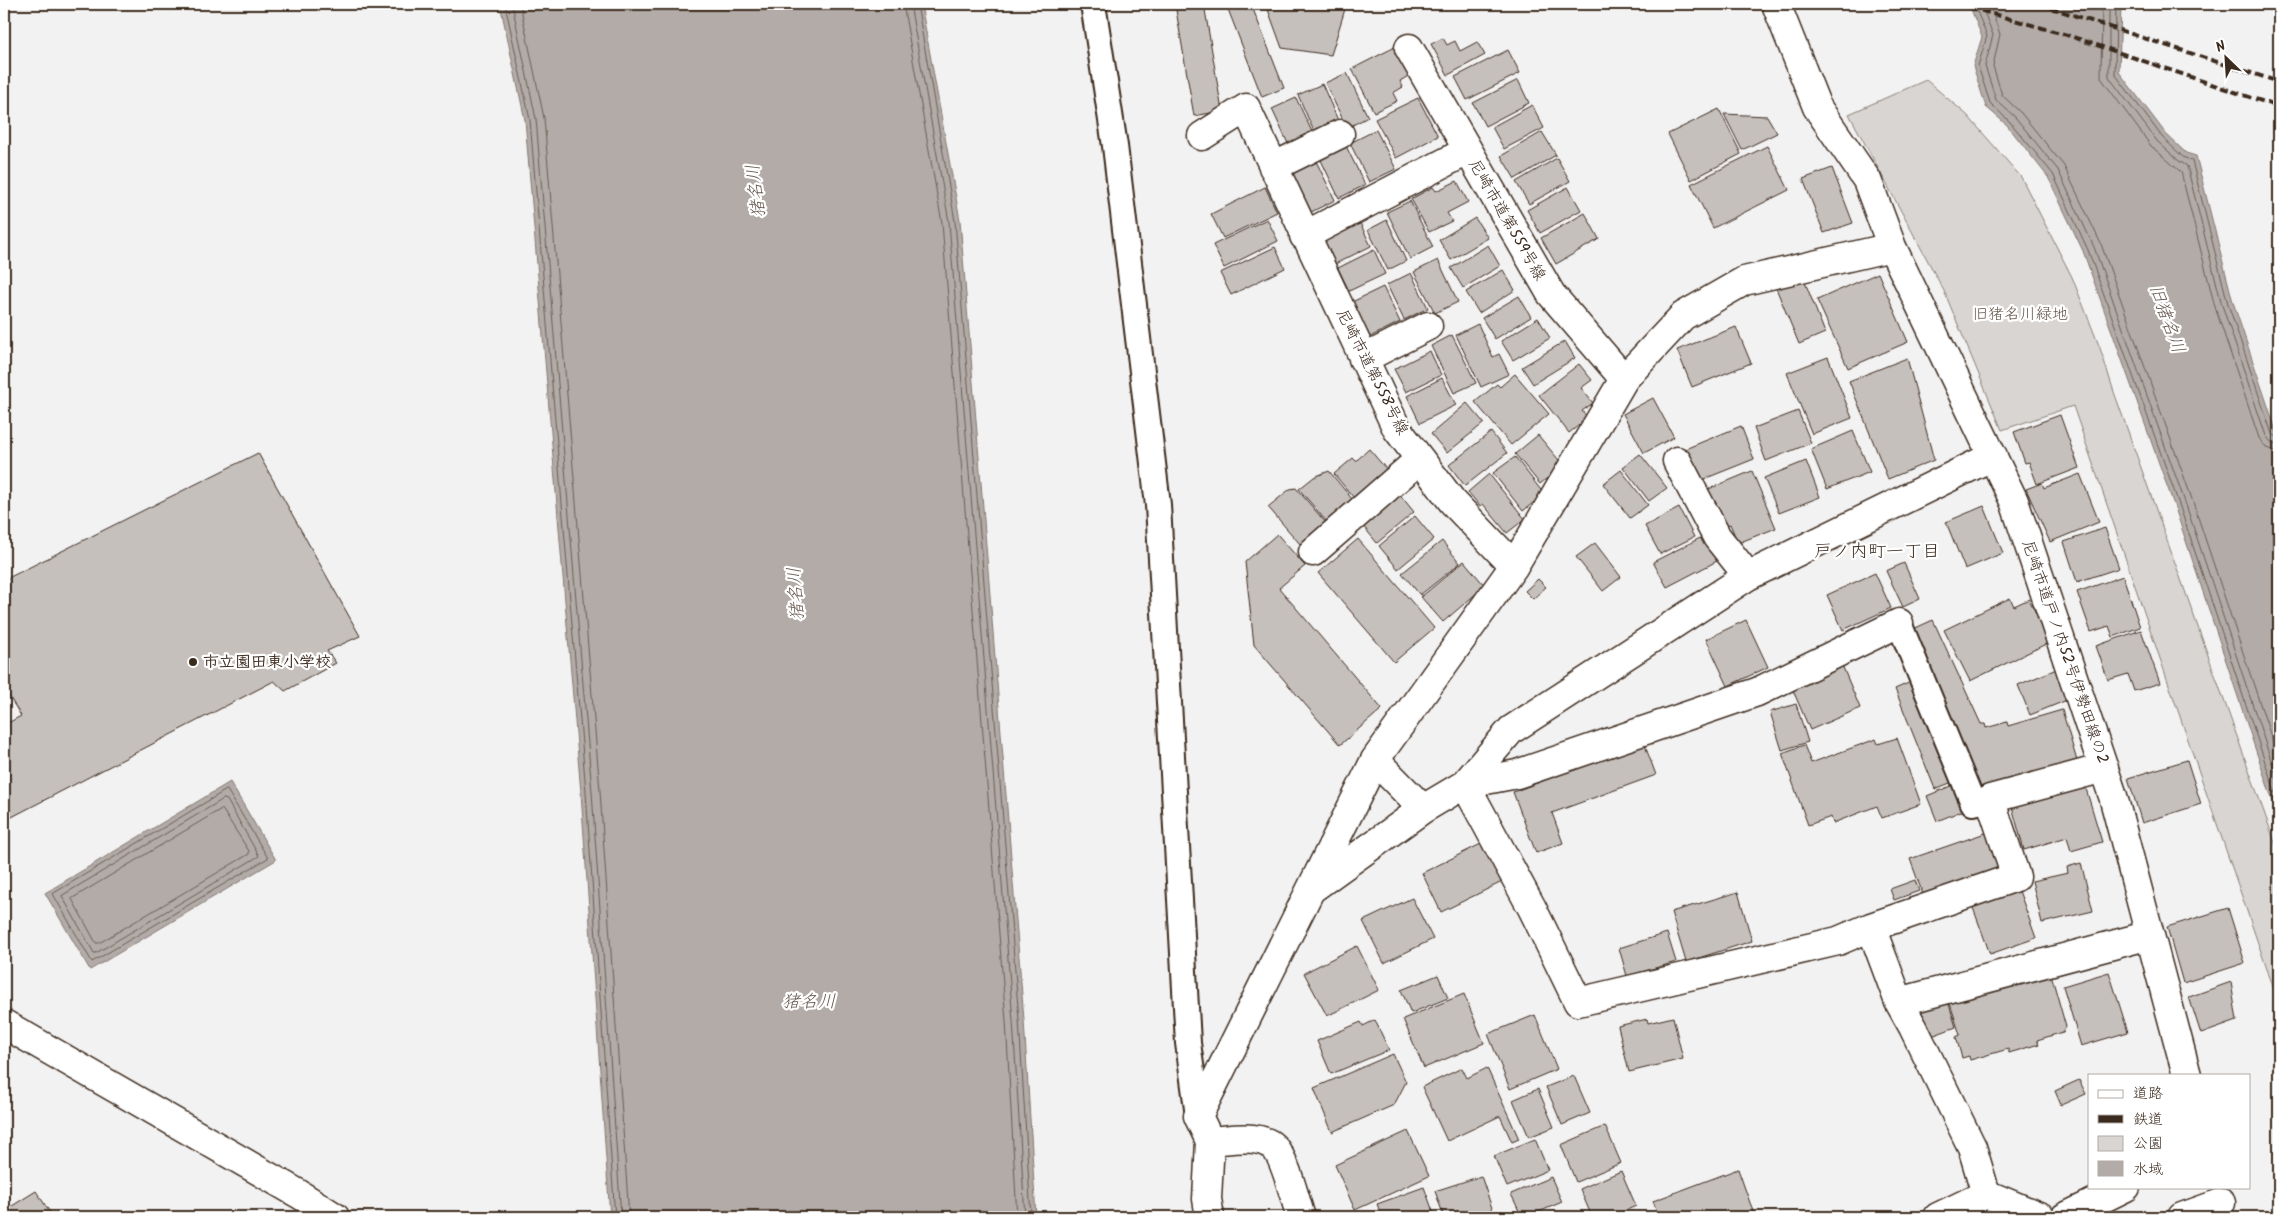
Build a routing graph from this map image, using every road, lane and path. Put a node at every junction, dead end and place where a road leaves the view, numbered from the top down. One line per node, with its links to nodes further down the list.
1 (1093, 4): 31 (lane)
2 (1776, 4): 9 (street, 尼崎市道戸ノ内52号伊勢田線の2)
3 (1409, 48): 6 (street, 尼崎市道第559号線)
4 (1340, 134): 7 (street)
5 (1202, 136): 7 (street, 尼崎市道第558号線)
6 (1467, 151): 8 (street); 12 (street, 尼崎市道第559号線)
7 (1272, 167): 8 (street, 尼崎市道第558号線)
8 (1304, 236): 11 (street, 尼崎市道第558号線)
9 (1892, 247): 12 (street); 13 (street, 尼崎市道戸ノ内52号伊勢田線の2)
10 (1428, 326): 11 (street)
11 (1363, 359): 14 (street, 尼崎市道第558号線)
12 (1624, 378): 17 (street)
13 (1994, 456): 18 (street); 21 (street, 尼崎市道戸ノ内52号伊勢田線の2)
14 (1420, 459): 16 (street); 17 (street, 尼崎市道第558号線)
15 (1677, 462): 18 (street)
16 (1313, 552)
17 (1514, 566): 20 (street)
18 (1748, 576): 22 (street)
19 (1899, 623): 22 (street); 23 (lane)
20 (1375, 760): 24 (street); 25 (street)
21 (2104, 768): 23 (street); 27 (street, 尼崎市道戸ノ内52号伊勢田線の2)
22 (1465, 784): 24 (street); 26 (street)
23 (1990, 799): 26 (street)
24 (1423, 810): 25 (street)
25 (1309, 890): 31 (street)
26 (1871, 927): 28 (street)
27 (2150, 935): 28 (street); 30 (street, 尼崎市道戸ノ内52号伊勢田線の2)
28 (1899, 1002): 34 (street)
29 (4, 1024): 36 (street)
30 (2188, 1074)
31 (1198, 1116): 32 (street)
32 (1210, 1141): 37 (street); 38 (street)
33 (2124, 1188): 41 (street)
34 (1986, 1194): 39 (street); 40 (street)
35 (2220, 1203): 42 (street)
36 (335, 1217)
37 (1210, 1217)
38 (1301, 1217)
39 (1938, 1217)
40 (2041, 1217)
41 (2065, 1217)
42 (2182, 1217)

